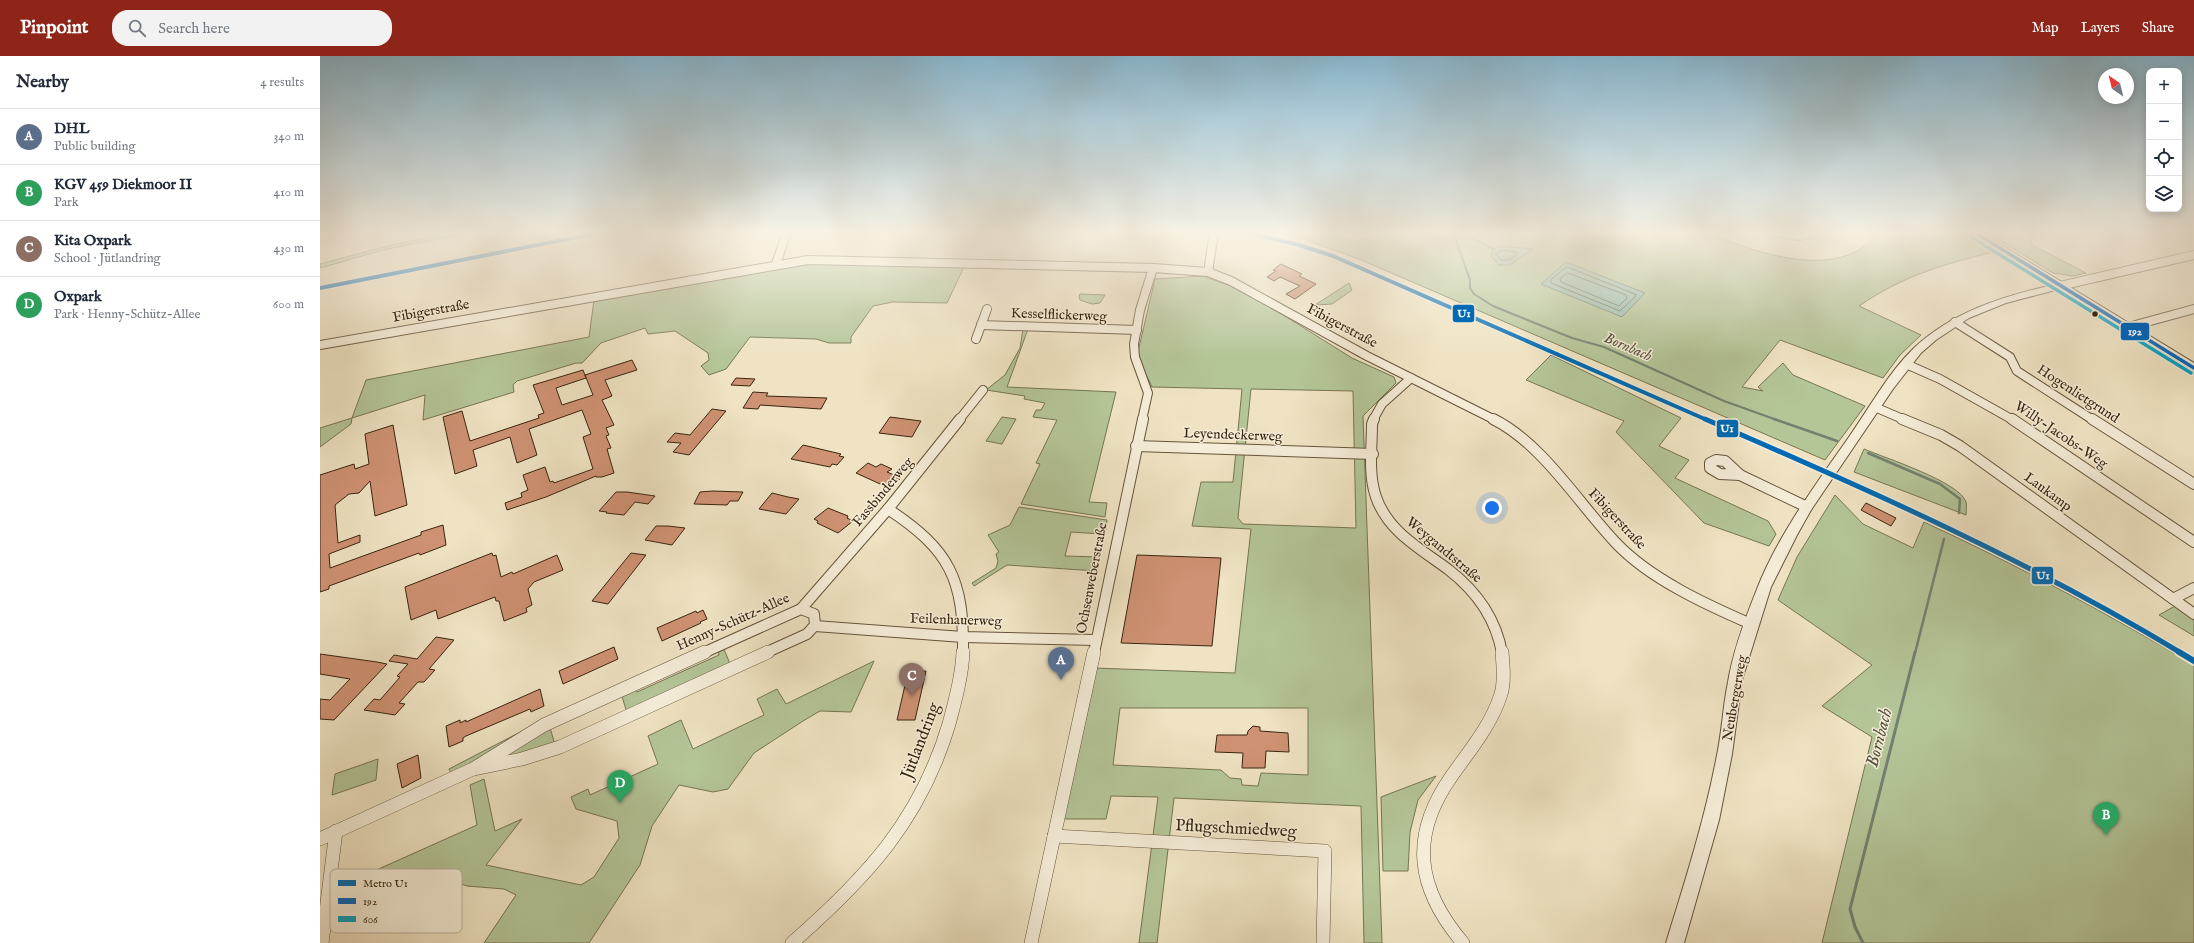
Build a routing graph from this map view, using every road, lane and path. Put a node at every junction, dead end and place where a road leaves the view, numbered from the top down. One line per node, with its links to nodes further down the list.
1 (723, 273): 14 (street, Fibigerstraße)
2 (1152, 273): 12 (street, Ochsenweberstraße)
3 (1211, 273): 17 (street, Fibigerstraße)
4 (2040, 273): 6 (street)
5 (2114, 273): 6 (street)
6 (2060, 286): 9 (street, Neubergerweg); 11 (street)
7 (987, 309): 10 (street)
8 (2194, 309): 11 (street)
9 (1955, 322): 15 (street, Neubergerweg); 23 (street, Hogenlietgrund)
10 (981, 325): 12 (street, Kesselflickerweg); 13 (street)
11 (2128, 328): 16 (street)
12 (1136, 330): 20 (street, Ochsenweberstraße)
13 (976, 339)
14 (320, 345)
15 (1906, 364): 19 (street, Neubergerweg); 26 (street, Willy-Jacobs-Weg)
16 (2194, 368)
17 (1411, 378): 21 (street, Weygandtstraße); 31 (street, Fibigerstraße)
18 (983, 390): 25 (street, Fassbinderweg)
19 (1877, 408): 24 (street, Neubergerweg); 28 (street, Laukamp)
20 (1136, 446): 21 (street, Leyendeckerweg); 34 (street, Ochsenweberstraße)
21 (1373, 454): 45 (street, Weygandtstraße)
22 (1740, 475): 24 (street)
23 (2194, 484)
24 (1807, 508): 31 (street, Neubergerweg)
25 (888, 509): 29 (street, Fassbinderweg); 33 (street, Jütlandring)
26 (2194, 542)
27 (2194, 588): 28 (street)
28 (2173, 599): 30 (street, Laukamp)
29 (800, 609): 32 (street, Henny-Schütz-Allee); 35 (street, Henny-Schütz-Allee)
30 (2194, 614)
31 (1751, 624): 46 (street, Neubergerweg)
32 (815, 626): 33 (street, Feilenhauerweg); 35 (street, Henny-Schütz-Allee)
33 (963, 637): 34 (street, Feilenhauerweg); 42 (street, Jütlandring)
34 (1096, 640): 37 (street, Ochsenweberstraße)
35 (474, 769): 36 (street, Henny-Schütz-Allee)
36 (336, 831): 38 (street, Henny-Schütz-Allee); 39 (street)
37 (1054, 836): 43 (street, Ochsenweberstraße); 44 (street, Pflugschmiedweg)
38 (320, 838)
39 (331, 869)
40 (330, 879): 41 (street)
41 (322, 943)
42 (792, 943)
43 (1031, 943)
44 (1323, 943)
45 (1463, 943)
46 (1675, 943)

